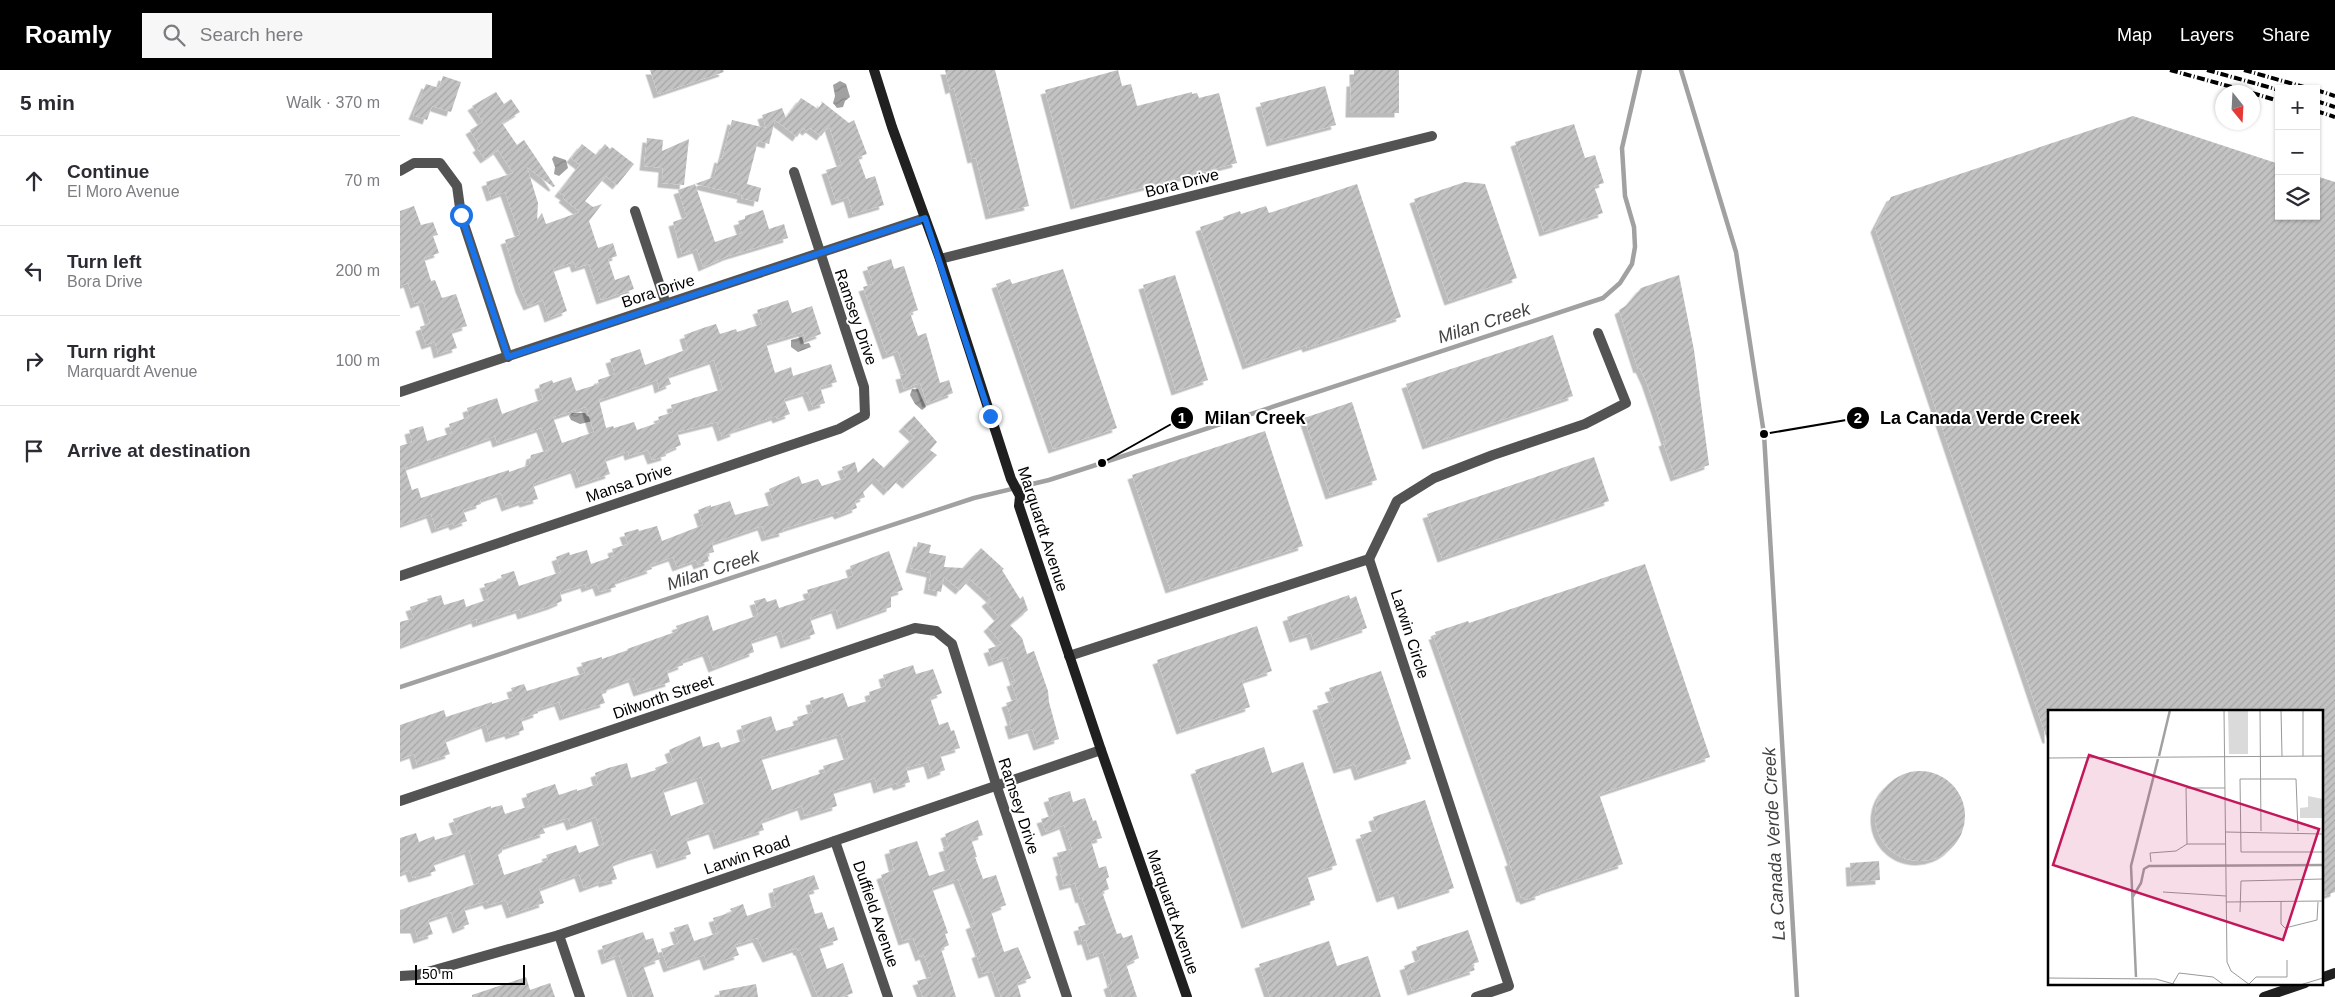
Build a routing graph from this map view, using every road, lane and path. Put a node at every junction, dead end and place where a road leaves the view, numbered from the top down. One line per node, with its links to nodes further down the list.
1 (874, 70): 6 (street, Marquardt Avenue)
2 (1432, 136): 8 (street, Bora Drive)
3 (400, 172): 11 (street)
4 (794, 172): 7 (street, Ramsey Drive)
5 (635, 211): 9 (street)
6 (925, 218): 7 (street, Bora Drive); 8 (street, Marquardt Avenue)
7 (819, 253): 9 (street, Bora Drive); 13 (street, Ramsey Drive)
8 (940, 260): 17 (street, Marquardt Avenue)
9 (666, 304): 11 (street, Bora Drive)
10 (1598, 333): 14 (street)
11 (508, 357): 12 (street, Bora Drive)
12 (400, 392)
13 (866, 415): 15 (street, Mansa Drive)
14 (1369, 558): 17 (street); 31 (street, Larwin Circle)
15 (400, 576)
16 (936, 630): 19 (street, Ramsey Drive); 20 (street, Dilworth Street)
17 (1068, 656): 18 (street, Marquardt Avenue)
18 (1100, 750): 19 (street, Larwin Road); 30 (street, Marquardt Avenue)
19 (996, 784): 21 (street, Larwin Road); 29 (street, Ramsey Drive)
20 (400, 800)
21 (835, 841): 22 (street, Larwin Road); 28 (street, Duffield Avenue)
22 (559, 935): 24 (street, Larwin Road); 27 (street)
23 (2335, 973): 25 (street)
24 (400, 976)
25 (2322, 978)
26 (2302, 984): 32 (street)
27 (580, 997)
28 (888, 997)
29 (1068, 997)
30 (1187, 997)
31 (1476, 997)
32 (2264, 997)

